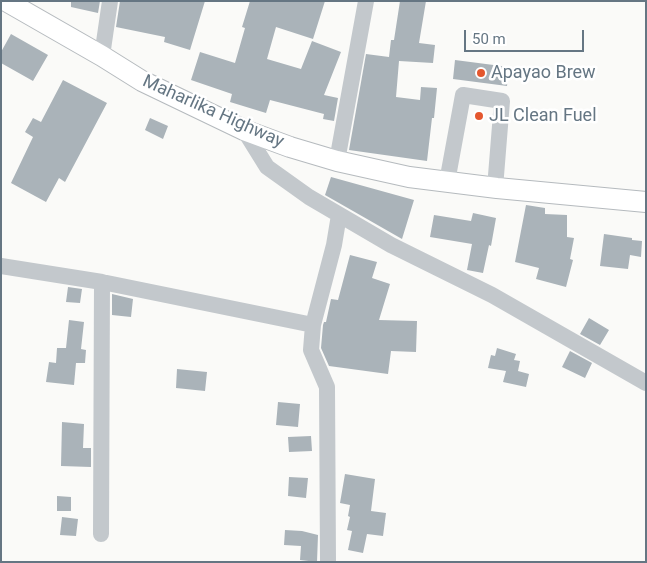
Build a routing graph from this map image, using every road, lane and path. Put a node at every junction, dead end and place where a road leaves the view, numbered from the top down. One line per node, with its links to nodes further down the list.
1 (6, 1): 4 (main road, Maharlika Highway)
2 (110, 1): 4 (street)
3 (366, 1): 6 (street)
4 (102, 56): 5 (main road, Maharlika Highway)
5 (244, 130): 6 (main road, Maharlika Highway); 10 (street)
6 (337, 161): 7 (main road, Maharlika Highway)
7 (447, 182): 8 (main road, Maharlika Highway); 8 (street)
8 (495, 188): 9 (main road, Maharlika Highway)
9 (646, 202)
10 (340, 216): 13 (street); 14 (street)
11 (1, 266): 12 (street)
12 (102, 282): 13 (street); 15 (street)
13 (313, 325): 16 (street)
14 (646, 383)
15 (101, 534)
16 (328, 562)

